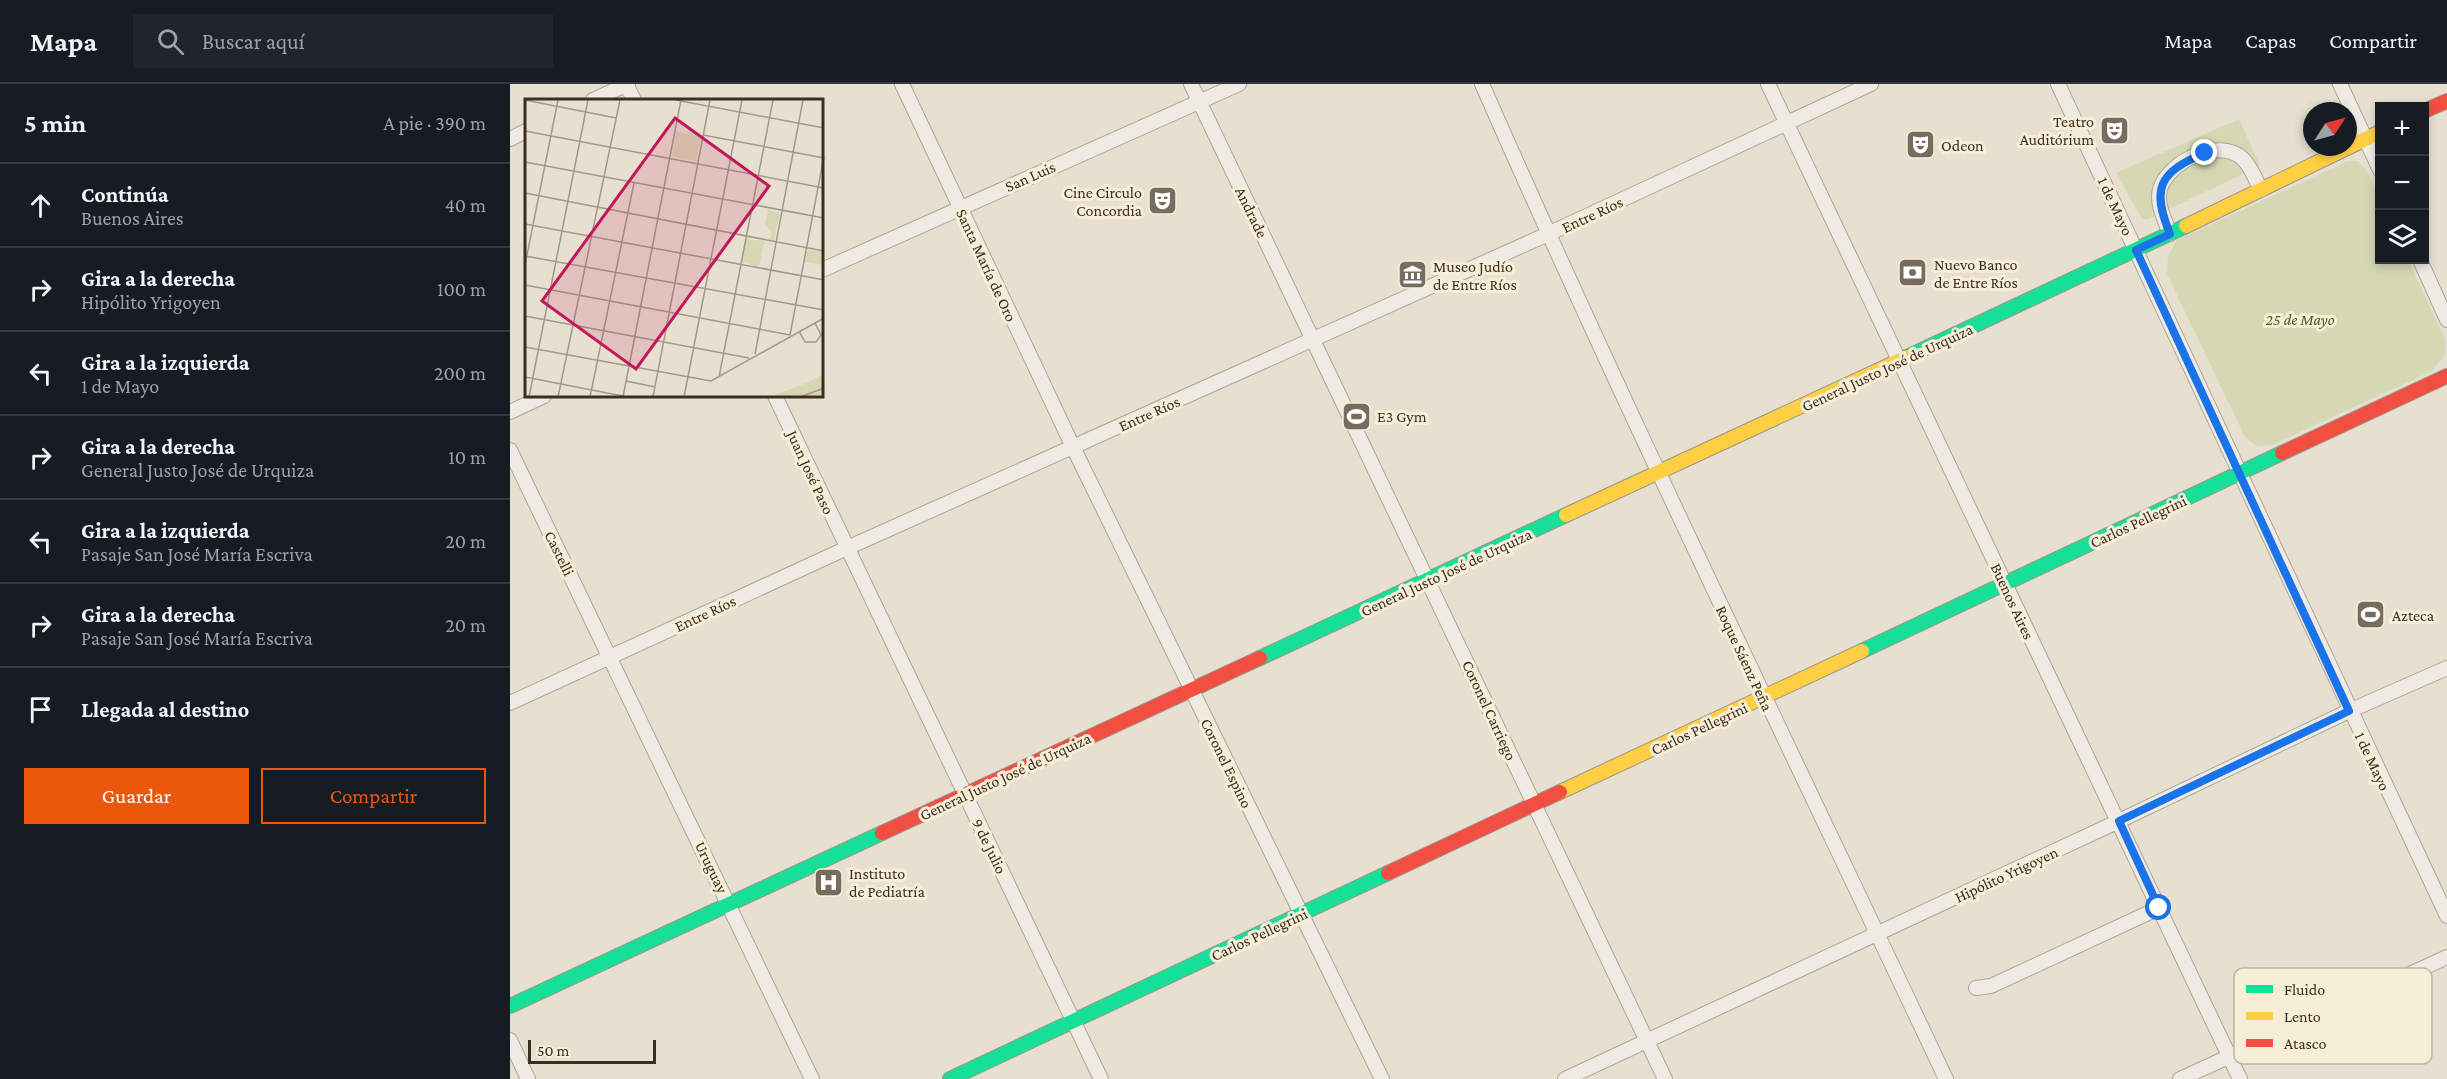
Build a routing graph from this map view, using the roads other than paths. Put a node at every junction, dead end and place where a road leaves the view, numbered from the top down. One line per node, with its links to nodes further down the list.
1 (627, 84): 10 (street); 11 (street)
2 (902, 84): 22 (street, Santa María de Oro)
3 (1191, 84): 13 (street, Andrade)
4 (1239, 84): 13 (street, San Luis)
5 (1482, 84): 23 (street, Roque Sáenz Peña)
6 (1768, 84): 15 (street, Buenos Aires)
7 (1871, 84): 15 (street, Entre Ríos)
8 (2058, 84): 25 (street, 1 de Mayo)
9 (2340, 84): 19 (street)
10 (595, 99)
11 (634, 99)
12 (2447, 101): 14 (street)
13 (1199, 102): 22 (street, San Luis); 29 (street, Andrade)
14 (2429, 109)
15 (1786, 122): 23 (street, Entre Ríos); 30 (street, Buenos Aires)
16 (525, 132): 18 (street)
17 (2375, 134): 19 (street, General Justo José de Urquiza)
18 (510, 139)
19 (2365, 139): 20 (street); 21 (street, General Justo José de Urquiza)
20 (2375, 161)
21 (2261, 190): 24 (street, General Justo José de Urquiza); 24 (street)
22 (960, 207): 27 (street, San Luis); 35 (street, Santa María de Oro)
23 (1548, 234): 29 (street, Entre Ríos); 37 (street, Roque Sáenz Peña)
24 (2170, 234): 25 (street, General Justo José de Urquiza)
25 (2136, 250): 30 (street, General Justo José de Urquiza); 38 (street, 1 de Mayo)
26 (2422, 264): 28 (street)
27 (824, 269)
28 (2447, 320)
29 (1314, 340): 35 (street, Entre Ríos); 40 (street, Coronel Carriego)
30 (1899, 361): 37 (street, General Justo José de Urquiza); 41 (street, Buenos Aires)
31 (2447, 376): 38 (street, Carlos Pellegrini)
32 (540, 398): 34 (street)
33 (776, 398): 39 (street, Juan José Paso)
34 (510, 412)
35 (1073, 447): 39 (street, Entre Ríos); 44 (street, Coronel Espino)
36 (510, 450): 42 (street, Castelli)
37 (1659, 472): 40 (street, General Justo José de Urquiza); 45 (street, Roque Sáenz Peña)
38 (2240, 473): 41 (street, Carlos Pellegrini); 47 (street, 1 de Mayo)
39 (847, 548): 42 (street, Entre Ríos); 48 (street, 9 de Julio)
40 (1428, 580): 44 (street, General Justo José de Urquiza); 49 (street, Coronel Carriego)
41 (2005, 584): 45 (street, Carlos Pellegrini); 50 (street, Buenos Aires)
42 (610, 657): 46 (street, Entre Ríos); 51 (street, Uruguay)
43 (2447, 668): 47 (street, Hipólito Yrigoyen)
44 (1192, 689): 48 (street, General Justo José de Urquiza); 53 (street, Coronel Espino)
45 (1763, 697): 49 (street, Carlos Pellegrini); 55 (street, Roque Sáenz Peña)
46 (510, 703)
47 (2349, 711): 50 (street, Hipólito Yrigoyen); 54 (street, 1 de Mayo)
48 (965, 795): 51 (street, General Justo José de Urquiza); 60 (street, 9 de Julio)
49 (1535, 805): 53 (street, Carlos Pellegrini); 62 (street, Coronel Carriego)
50 (2119, 821): 52 (street, Buenos Aires); 55 (street, Hipólito Yrigoyen)
51 (730, 905): 59 (street, General Justo José de Urquiza); 66 (street, Uruguay)
52 (2159, 908): 58 (street); 64 (street, Buenos Aires)
53 (1301, 915): 60 (street, Carlos Pellegrini); 69 (street, Coronel Espino)
54 (2447, 916)
55 (1877, 934): 62 (street, Hipólito Yrigoyen); 72 (street, Roque Sáenz Peña)
56 (2447, 957): 57 (street)
57 (2423, 968)
58 (1976, 988)
59 (510, 1006)
60 (1074, 1020): 67 (street, Carlos Pellegrini); 68 (street, 9 de Julio)
61 (510, 1040): 65 (street)
62 (1646, 1040): 70 (street, Hipólito Yrigoyen); 71 (street, Coronel Carriego)
63 (2234, 1055): 64 (street)
64 (2230, 1057): 73 (street); 74 (street, Buenos Aires)
65 (528, 1079)
66 (812, 1079)
67 (950, 1079)
68 (1101, 1079)
69 (1382, 1079)
70 (1565, 1079)
71 (1665, 1079)
72 (1946, 1079)
73 (2180, 1079)
74 (2240, 1079)

